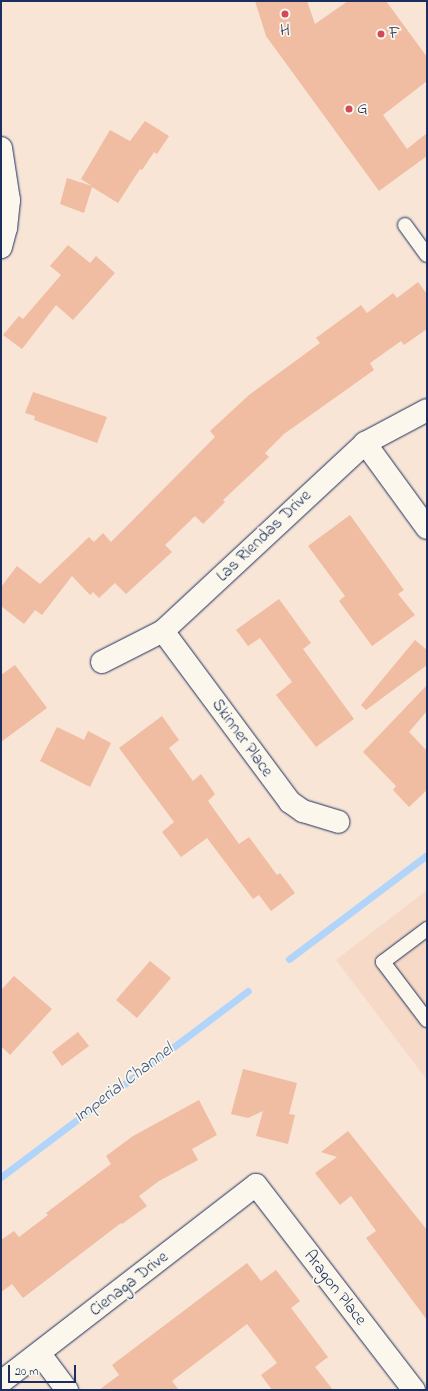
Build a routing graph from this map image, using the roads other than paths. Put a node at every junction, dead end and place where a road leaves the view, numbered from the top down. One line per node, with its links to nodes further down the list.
1 (1, 148): 3 (street)
2 (405, 225): 4 (lane)
3 (1, 247)
4 (427, 256)
5 (427, 410): 6 (street, Las Riendas Drive)
6 (365, 443): 7 (street); 8 (street, Las Riendas Drive)
7 (427, 528)
8 (163, 631): 9 (street, Las Riendas Drive); 10 (street, Skinner Place)
9 (102, 662)
10 (338, 822)
11 (427, 929): 12 (lane)
12 (427, 1020)
13 (256, 1186): 14 (street, Cienaga Drive); 17 (street, Aragon Place)
14 (40, 1354): 15 (street, Cienaga Drive); 16 (street)
15 (1, 1382)
16 (67, 1390)
17 (414, 1390)

